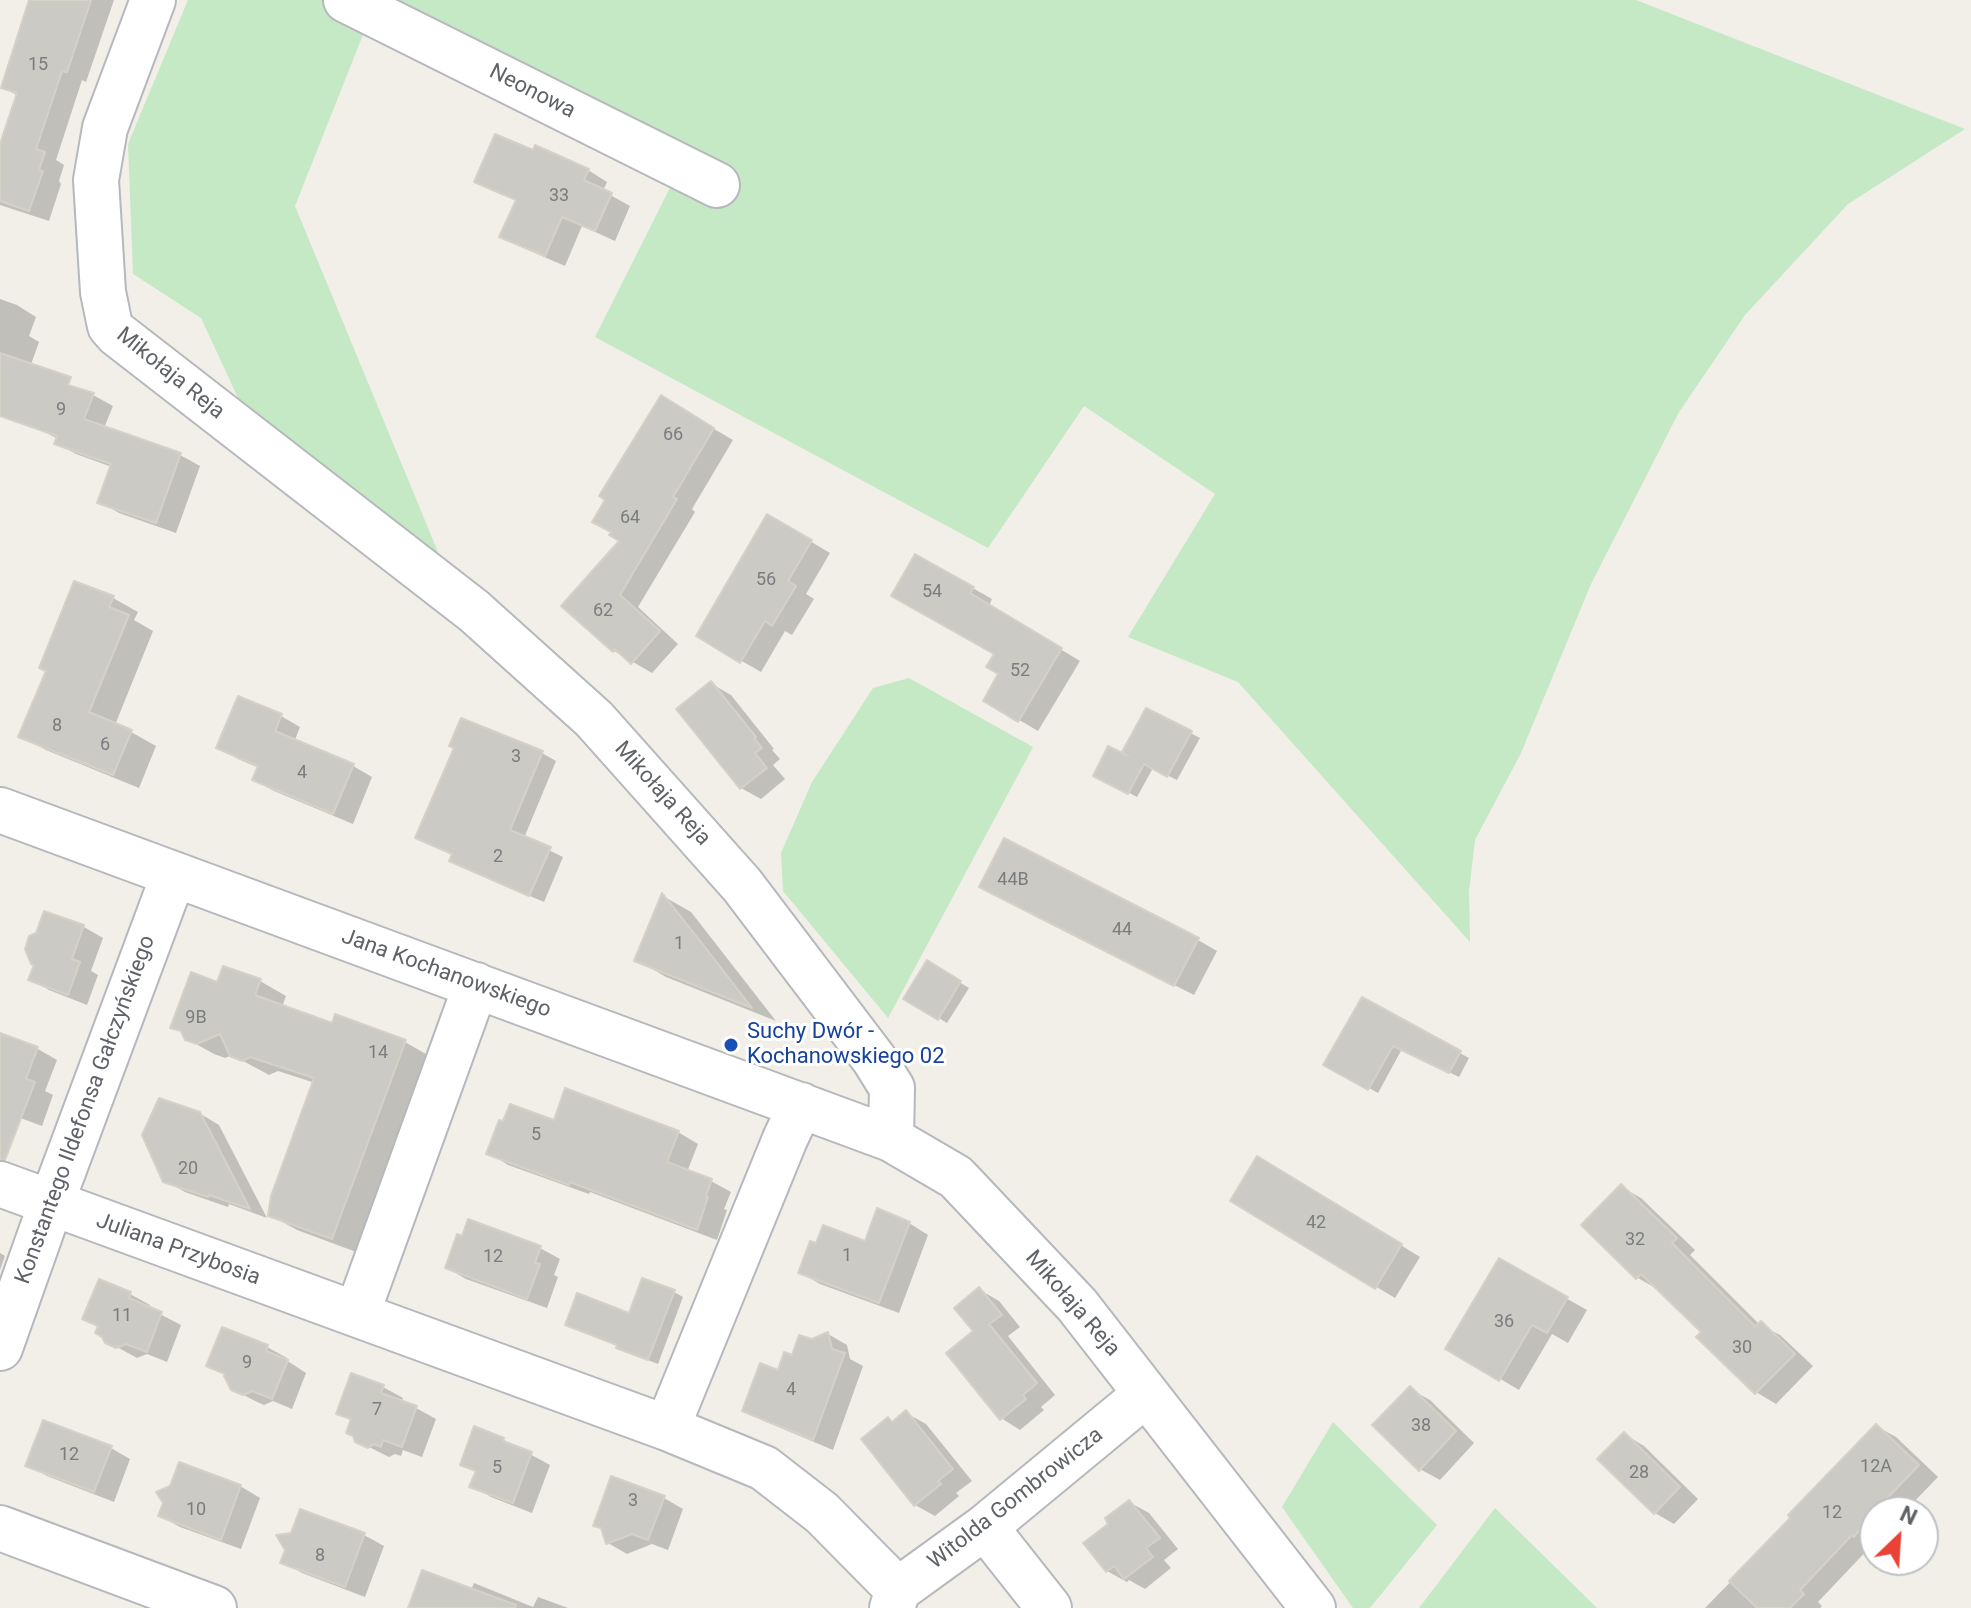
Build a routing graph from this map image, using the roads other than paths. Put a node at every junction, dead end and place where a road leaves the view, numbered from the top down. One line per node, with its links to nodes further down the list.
1 (153, 0): 8 (street, Mikołaja Reja)
2 (346, 0): 3 (street, Neonowa)
3 (717, 185)
4 (0, 810): 5 (street, Jana Kochanowskiego)
5 (174, 874): 6 (street, Jana Kochanowskiego); 10 (street, Konstantego Ildefonsa Gałczyńskiego)
6 (476, 985): 7 (street, Jana Kochanowskiego); 11 (street)
7 (801, 1105): 8 (street, Jana Kochanowskiego); 14 (street)
8 (891, 1139): 13 (street, Mikołaja Reja)
9 (0, 1184): 10 (street, Juliana Przybosia)
10 (51, 1204): 11 (street, Juliana Przybosia); 12 (street, Konstantego Ildefonsa Gałczyńskiego)
11 (357, 1314): 14 (street, Juliana Przybosia)
12 (0, 1348)
13 (1146, 1394): 15 (street, Witolda Gombrowicza); 20 (street, Mikołaja Reja)
14 (667, 1428): 17 (street, Juliana Przybosia)
15 (985, 1527): 17 (street, Witolda Gombrowicza); 19 (street)
16 (0, 1528): 18 (street)
17 (895, 1599)
18 (214, 1608)
19 (1049, 1608)
20 (1313, 1608)

